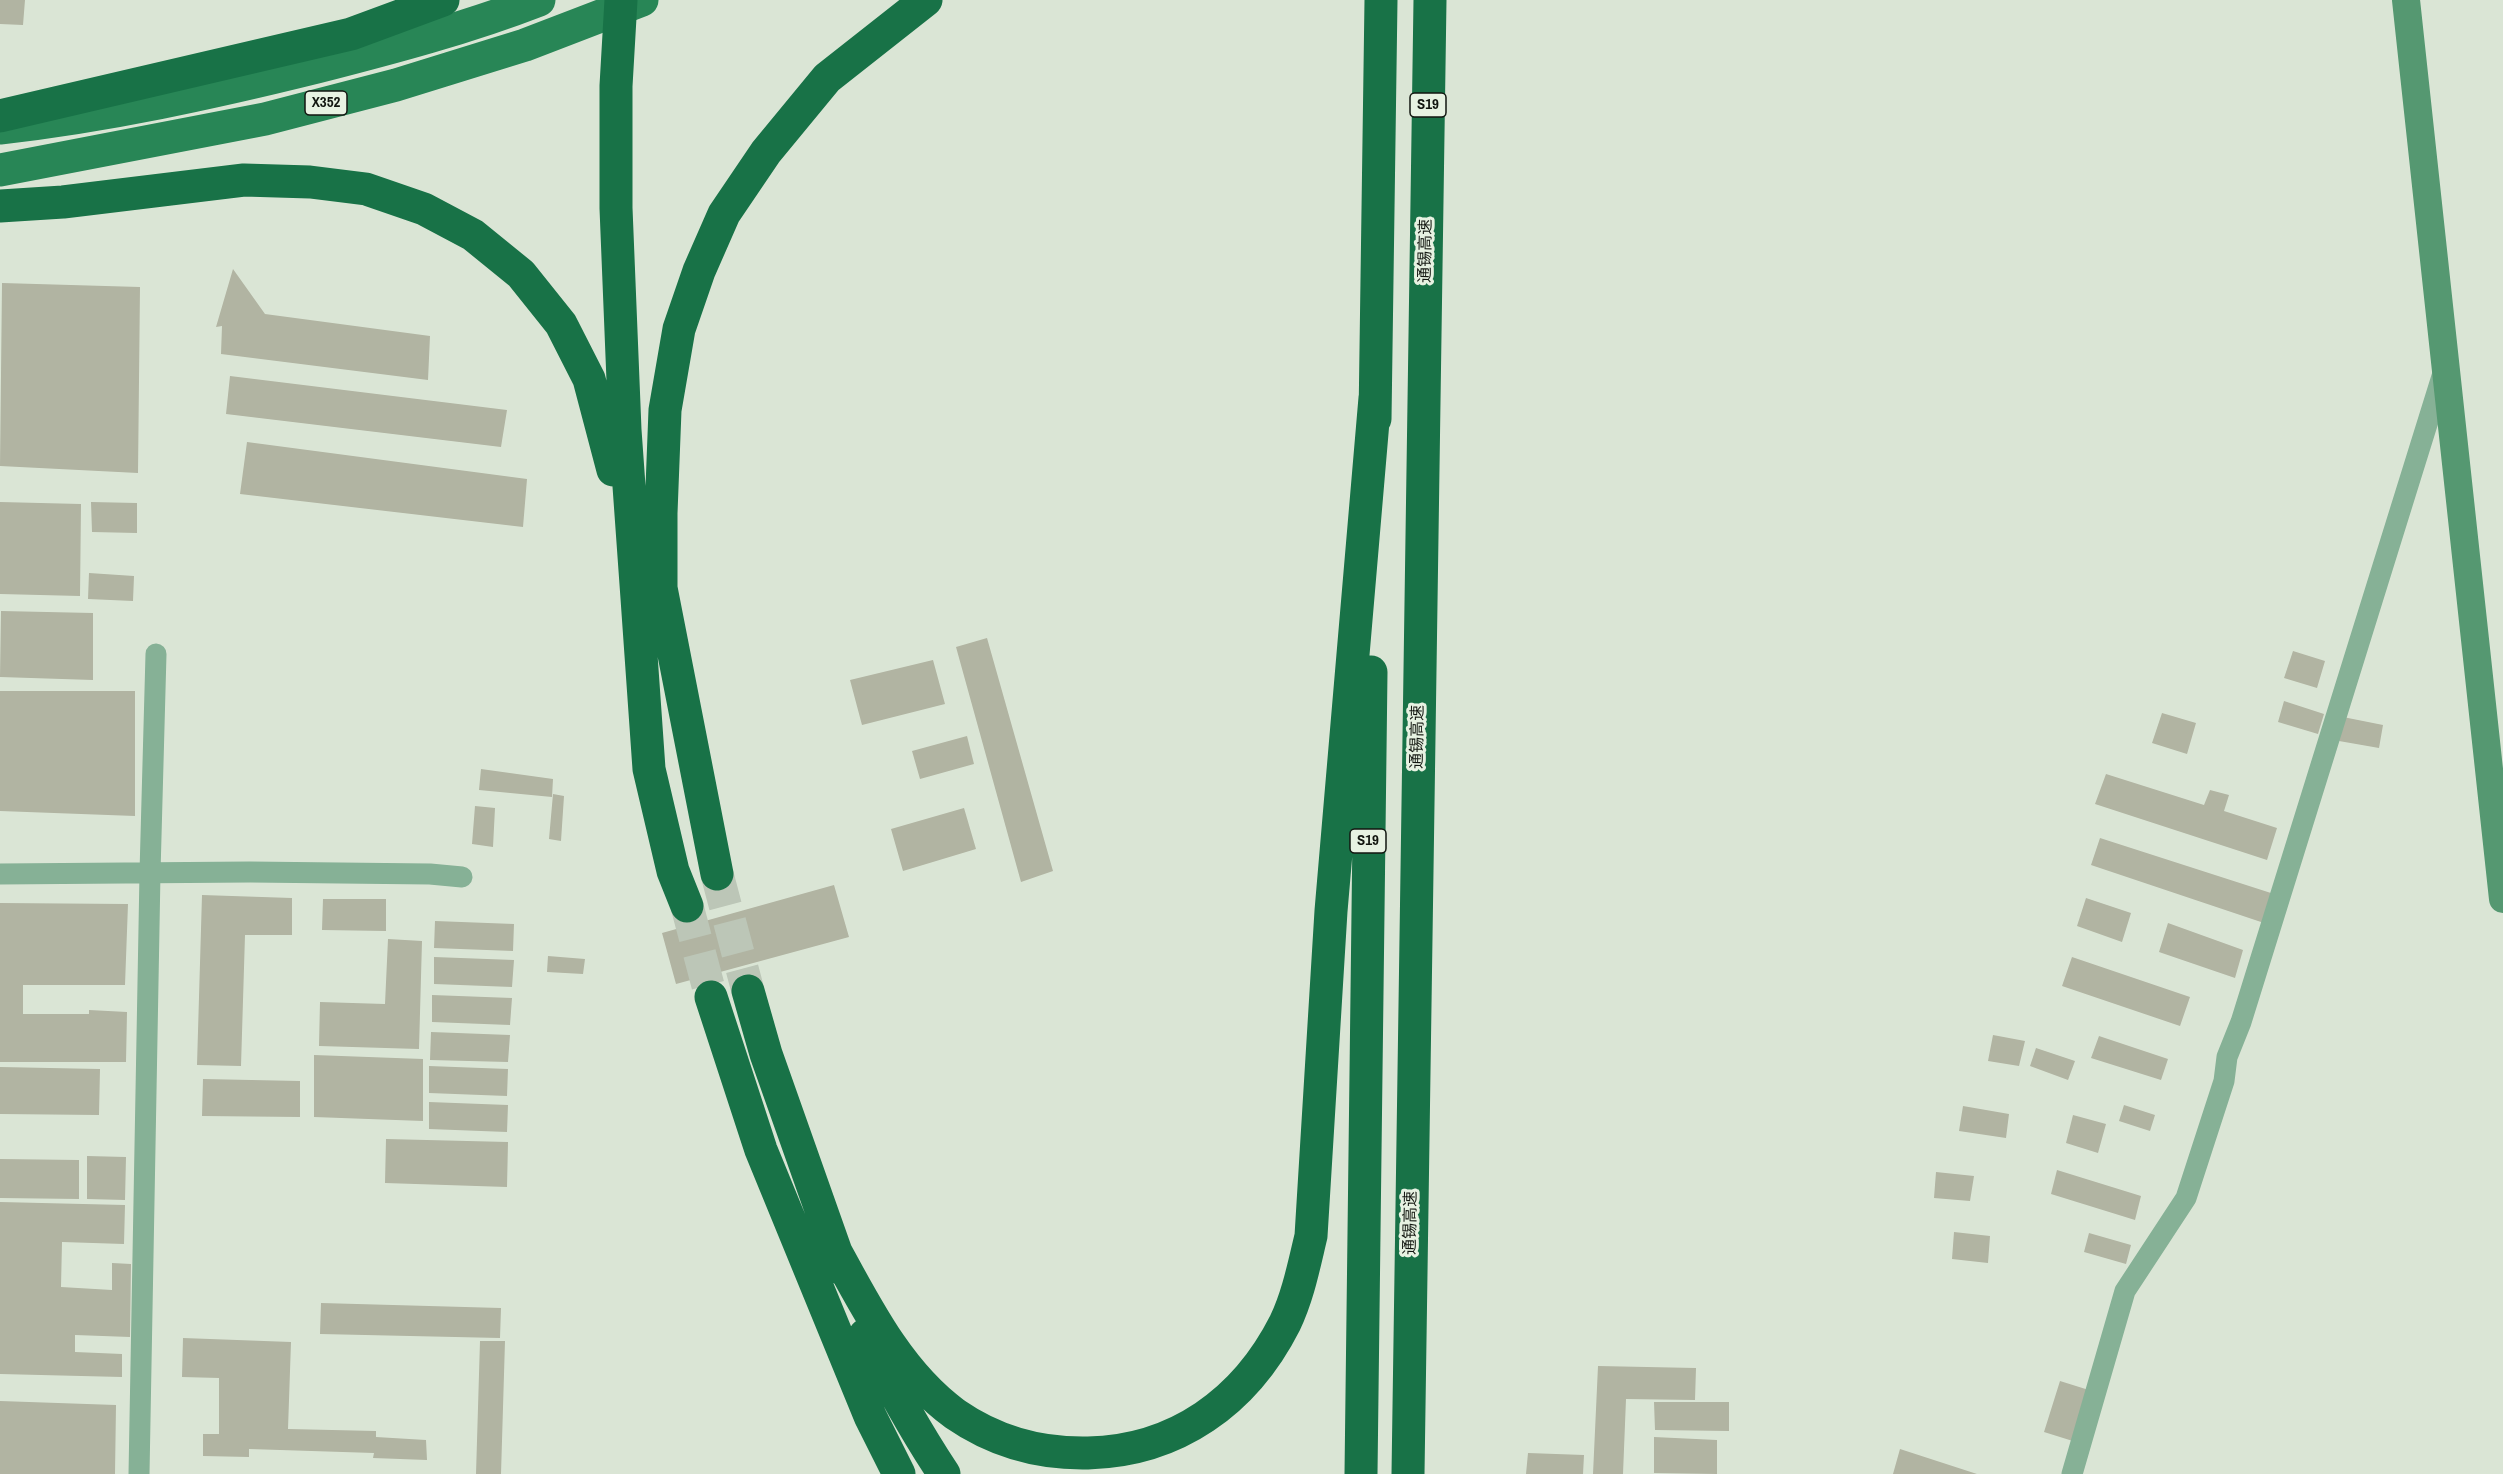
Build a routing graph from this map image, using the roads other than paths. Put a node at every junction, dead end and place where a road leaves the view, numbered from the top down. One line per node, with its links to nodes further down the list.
1 (443, 0): 9 (highway)
2 (539, 0): 10 (main road, X352)
3 (621, 0): 13 (highway)
4 (641, 0): 11 (main road, X352); 13 (highway)
5 (926, 0): 16 (highway)
6 (1381, 0): 15 (highway, S19)
7 (1430, 0): 28 (highway, 通锡高速 / S19)
8 (2406, 0): 14 (street)
9 (0, 116)
10 (0, 128)
11 (0, 170)
12 (0, 206): 16 (highway)
13 (627, 304): 16 (highway)
14 (2445, 365): 22 (street); 36 (street)
15 (1375, 398): 26 (highway); 33 (highway, S19)
16 (649, 593): 20 (highway); 23 (highway)
17 (156, 654): 18 (street)
18 (150, 873): 19 (street); 21 (street); 29 (street)
19 (0, 874)
20 (717, 874)
21 (462, 877)
22 (2503, 899)
23 (687, 906)
24 (748, 991): 26 (highway)
25 (711, 997): 27 (highway)
26 (835, 1250): 32 (highway)
27 (814, 1278): 30 (highway); 31 (highway)
28 (1409, 1359): 34 (highway, 通锡高速 / S19); 35 (highway)
29 (139, 1474)
30 (899, 1474)
31 (923, 1474)
32 (944, 1474)
33 (1360, 1474)
34 (1408, 1474)
35 (1413, 1474)
36 (2072, 1474)

